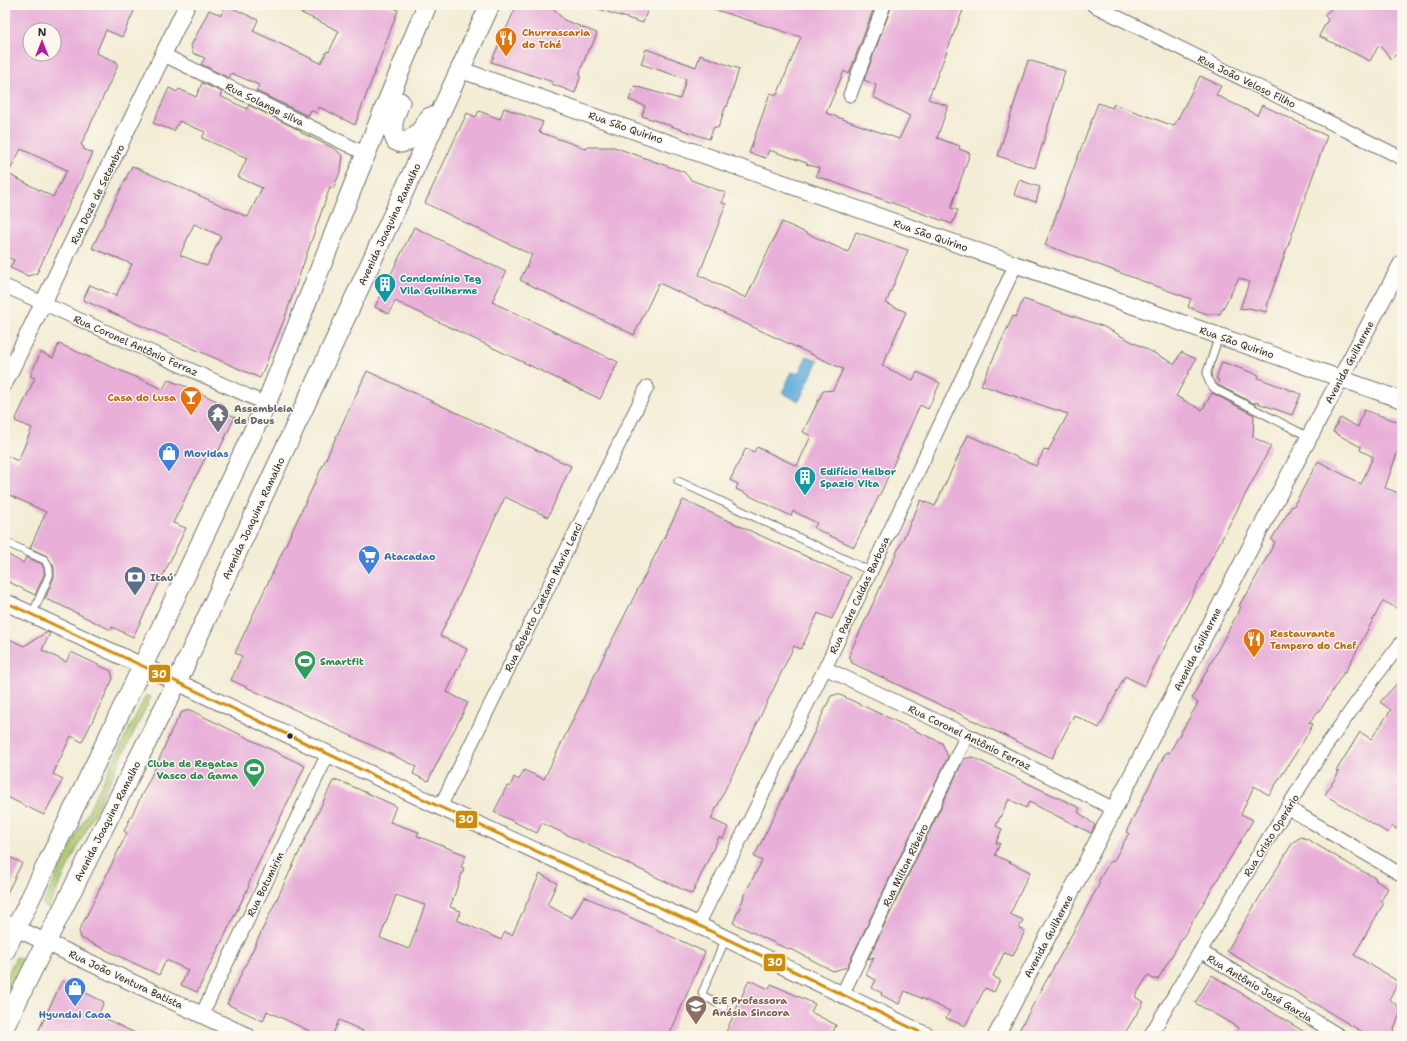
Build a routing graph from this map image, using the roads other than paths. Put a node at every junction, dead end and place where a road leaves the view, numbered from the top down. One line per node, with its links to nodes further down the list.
1 (187, 5): 7 (street, Rua Doze de Setembro)
2 (427, 5): 6 (main road)
3 (490, 5): 8 (main road, Avenida Joaquina Ramalho)
4 (884, 5): 9 (street)
5 (1092, 5): 12 (street, Rua João Veloso Filho)
6 (417, 32): 10 (main road); 11 (main road)
7 (164, 54): 11 (street, Rua Solange silva); 16 (street, Rua Doze de Setembro)
8 (461, 70): 10 (main road, Avenida Joaquina Ramalho); 14 (street, Rua São Quirino)
9 (850, 95)
10 (441, 112): 32 (main road, Avenida Joaquina Ramalho)
11 (366, 154): 22 (main road)
12 (1402, 158)
13 (1402, 263): 18 (street, Avenida Guilherme)
14 (1016, 264): 17 (street, Rua São Quirino); 26 (street, Rua Padre Caldas Barbosa)
15 (5, 286): 16 (street, Rua Coronel Antônio Ferraz)
16 (44, 303): 19 (street, Rua Doze de Setembro); 22 (street, Rua Coronel Antônio Ferraz)
17 (1219, 336): 18 (street, Rua São Quirino); 23 (lane)
18 (1340, 378): 21 (street, Rua São Quirino); 23 (street, Avenida Guilherme)
19 (5, 382)
20 (647, 387): 35 (street, Rua Roberto Caetano Maria Lenci)
21 (1402, 400)
22 (266, 404): 30 (main road)
23 (1309, 437): 37 (street, Avenida Guilherme)
24 (678, 481): 26 (lane)
25 (5, 542): 28 (lane)
26 (870, 571): 31 (street, Rua Padre Caldas Barbosa)
27 (5, 602): 28 (street)
28 (32, 615): 30 (street)
29 (1402, 642): 36 (street, Rua Cristo Operário)
30 (142, 666): 32 (street); 40 (main road)
31 (825, 668): 33 (street, Rua Coronel Antônio Ferraz); 39 (street, Rua Padre Caldas Barbosa)
32 (177, 682): 34 (street); 42 (main road, Avenida Joaquina Ramalho)
33 (968, 735): 37 (street, Rua Coronel Antônio Ferraz); 45 (street, Rua Milton Ribeiro)
34 (328, 754): 35 (street); 47 (street, Rua Botumirim)
35 (440, 807): 39 (street)
36 (1288, 808): 38 (street); 44 (street, Rua Cristo Operário)
37 (1114, 809): 51 (street, Avenida Guilherme)
38 (1402, 875)
39 (698, 924): 41 (street)
40 (11, 925): 42 (street, Rua João Ventura Batista); 43 (main road)
41 (726, 938): 45 (street); 46 (lane)
42 (46, 942): 47 (street, Rua João Ventura Batista); 48 (main road, Avenida Joaquina Ramalho)
43 (5, 951)
44 (1200, 952): 52 (street, Rua Cristo Operário); 53 (street, Rua Antônio José Garcia)
45 (842, 995): 50 (street)
46 (724, 1007)
47 (202, 1014): 49 (street, Rua João Ventura Batista)
48 (5, 1026)
49 (247, 1036)
50 (928, 1036)
51 (996, 1036)
52 (1150, 1036)
53 (1340, 1036)

